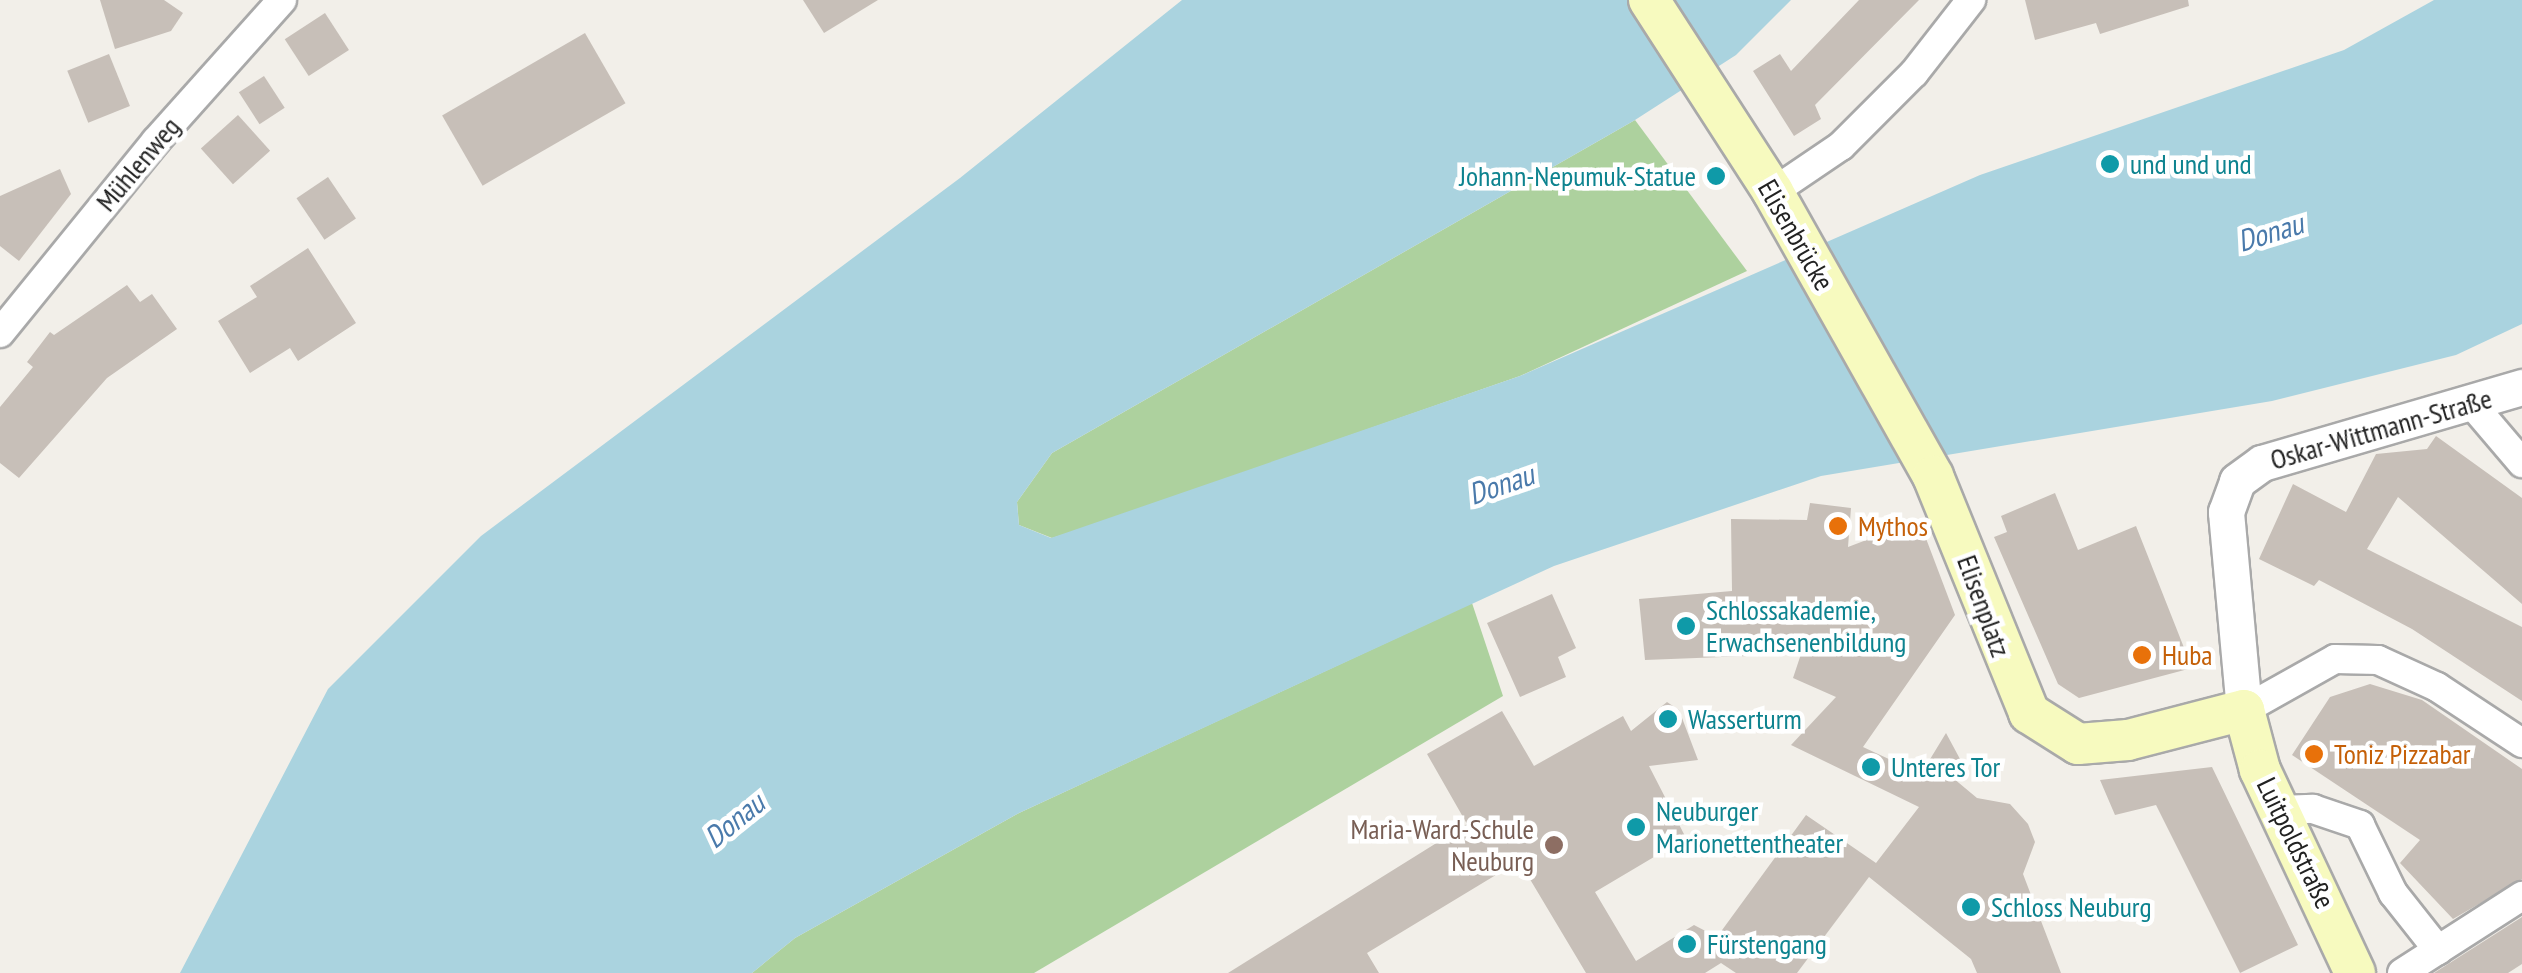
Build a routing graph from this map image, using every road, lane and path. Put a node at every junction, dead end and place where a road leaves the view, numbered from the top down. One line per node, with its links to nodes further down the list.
1 (282, 0): 5 (street, Mühlenweg)
2 (1649, 0): 4 (main road, Elisenbrücke)
3 (1971, 0): 4 (street)
4 (1772, 192): 9 (main road, Elisenbrücke)
5 (0, 333)
6 (2522, 387): 7 (street, Oskar-Wittmann-Straße)
7 (2472, 403): 8 (street); 10 (street, Oskar-Wittmann-Straße)
8 (2522, 463)
9 (1933, 476): 10 (main road, Elisenplatz)
10 (2244, 710): 11 (street); 12 (main road, Luitpoldstraße)
11 (2522, 743)
12 (2280, 810): 14 (street); 15 (main road, Luitpoldstraße)
13 (2522, 896): 14 (street)
14 (2438, 950): 16 (street)
15 (2355, 973)
16 (2402, 973)

